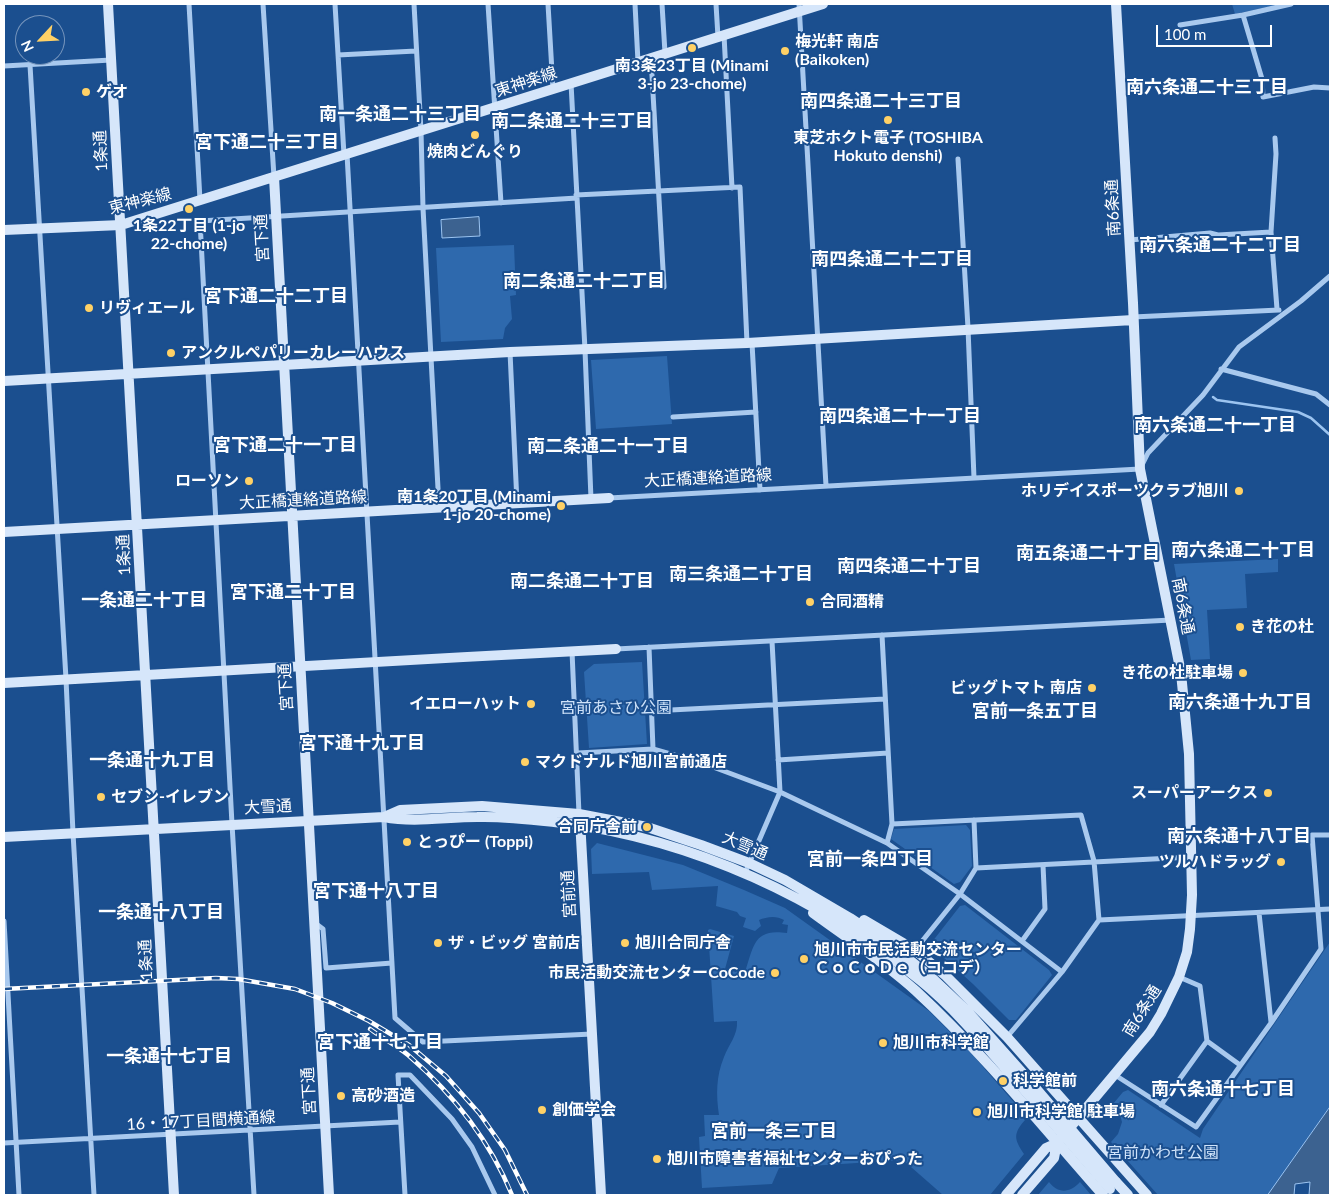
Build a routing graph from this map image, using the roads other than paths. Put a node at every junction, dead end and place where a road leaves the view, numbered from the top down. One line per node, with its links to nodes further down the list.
1 (108, 4): 22 (street, 1条通)
2 (189, 4): 39 (street)
3 (263, 4): 35 (street)
4 (335, 4): 20 (street)
5 (414, 4): 18 (street)
6 (488, 4): 30 (street)
7 (548, 4): 29 (street)
8 (634, 4): 23 (street)
9 (662, 4): 19 (street)
10 (716, 4): 17 (street)
11 (822, 4): 14 (street, 東神楽線)
12 (1116, 4): 48 (street, 南6条通)
13 (1290, 4): 15 (street)
14 (800, 8): 17 (street, 東神楽線); 55 (street)
15 (1243, 15): 16 (street); 28 (street)
16 (1180, 25)
17 (721, 36): 19 (street, 東神楽線); 36 (street)
18 (416, 51): 20 (street); 31 (street)
19 (665, 54): 21 (street, 東神楽線)
20 (338, 55): 33 (street)
21 (652, 58): 23 (street, 東神楽線); 37 (street)
22 (111, 60): 24 (street); 44 (street, 1条通)
23 (638, 62): 27 (street, 東神楽線)
24 (65, 63)
25 (30, 65): 26 (street); 45 (street)
26 (4, 66)
27 (570, 83): 29 (street, 東神楽線); 38 (street)
28 (1330, 88)
29 (553, 89): 30 (street, 東神楽線)
30 (495, 108): 31 (street, 東神楽線); 40 (street)
31 (421, 131): 33 (street, 東神楽線); 41 (street)
32 (1275, 138): 47 (street)
33 (346, 155): 35 (street, 東神楽線); 42 (street)
34 (958, 160): 54 (street)
35 (274, 177): 39 (street, 東神楽線); 43 (street, 宮下通)
36 (732, 188): 37 (street); 56 (street)
37 (659, 191): 38 (street); 50 (street)
38 (576, 197): 40 (street); 57 (street)
39 (200, 200): 44 (street, 東神楽線)
40 (501, 203): 41 (street)
41 (423, 208): 42 (street); 59 (street)
42 (351, 212): 43 (street); 60 (street)
43 (276, 215): 61 (street, 宮下通); 63 (street)
44 (121, 225): 45 (street, 東神楽線); 64 (street, 1条通)
45 (41, 228): 46 (street, 東神楽線); 65 (street)
46 (4, 230)
47 (1270, 232): 48 (street); 51 (street)
48 (1130, 240): 53 (street, 南6条通)
49 (1330, 276): 52 (street)
50 (664, 287)
51 (1277, 309): 52 (street); 53 (street)
52 (1287, 311): 62 (street)
53 (1133, 318): 54 (street); 70 (street, 南6条通)
54 (968, 328): 55 (street); 71 (street)
55 (818, 338): 56 (street); 72 (street)
56 (750, 342): 57 (street); 68 (street)
57 (585, 350): 58 (street); 75 (street)
58 (510, 352): 59 (street); 76 (street)
59 (431, 357): 60 (street); 77 (street)
60 (358, 361): 61 (street); 78 (street)
61 (284, 365): 63 (street); 79 (street, 宮下通)
62 (1221, 369): 67 (street); 70 (street)
63 (208, 370): 64 (street); 80 (street)
64 (129, 375): 65 (street); 81 (street, 1条通)
65 (49, 378): 66 (street); 82 (street)
66 (4, 381)
67 (1330, 405)
68 (756, 412): 69 (street); 73 (street)
69 (673, 416)
70 (1140, 469): 71 (street, 大正橋連絡道路線); 84 (street, 南6条通)
71 (974, 478): 72 (street, 大正橋連絡道路線)
72 (826, 486): 73 (street, 大正橋連絡道路線)
73 (760, 490): 74 (street, 大正橋連絡道路線)
74 (609, 498): 75 (street, 大正橋連絡道路線)
75 (591, 499): 76 (street, 大正橋連絡道路線)
76 (517, 503): 77 (street, 大正橋連絡道路線)
77 (439, 508): 78 (street, 大正橋連絡道路線)
78 (368, 511): 79 (street, 大正橋連絡道路線); 90 (street)
79 (292, 516): 80 (street, 大正橋連絡道路線); 91 (street, 宮下通)
80 (216, 520): 81 (street, 大正橋連絡道路線); 92 (street)
81 (137, 524): 82 (street, 大正橋連絡道路線); 93 (street, 1条通)
82 (58, 529): 83 (street, 大正橋連絡道路線); 94 (street)
83 (4, 532)
84 (1171, 620): 85 (street); 116 (street, 南6条通)
85 (882, 635): 86 (street); 96 (street)
86 (772, 641): 87 (street); 97 (street)
87 (649, 648): 88 (street); 98 (street)
88 (616, 649): 89 (street)
89 (572, 652): 90 (street); 101 (street, 宮前通)
90 (376, 662): 91 (street); 105 (street)
91 (300, 665): 92 (street); 107 (street, 宮下通)
92 (224, 670): 93 (street); 108 (street)
93 (145, 674): 94 (street); 111 (street, 1条通)
94 (66, 679): 95 (street); 112 (street)
95 (4, 683)
96 (885, 699): 97 (street); 100 (street)
97 (776, 704): 98 (street); 102 (street)
98 (651, 711): 99 (street)
99 (653, 749): 101 (street); 103 (street)
100 (888, 753): 102 (street); 109 (street)
101 (578, 754): 104 (street, 宮前通)
102 (778, 760): 103 (street)
103 (780, 792): 115 (street); 120 (street)
104 (579, 814): 105 (street, 大雪通); 110 (street, 宮前通); 120 (street, 大雪通)
105 (384, 817): 107 (street, 大雪通); 110 (street, 大雪通); 132 (street)
106 (974, 820): 109 (street); 117 (street); 119 (street)
107 (308, 821): 108 (street, 大雪通); 129 (street, 宮下通)
108 (232, 824): 111 (street, 大雪通); 147 (street)
109 (892, 824): 115 (street)
110 (580, 826): 120 (street, 大雪通); 136 (street, 宮前通)
111 (154, 828): 112 (street, 大雪通); 148 (street, 1条通)
112 (73, 833): 114 (street, 大雪通); 149 (street)
113 (1330, 834): 124 (street)
114 (4, 837)
115 (887, 843): 122 (street)
116 (1192, 857): 117 (street); 126 (street, 南6条通)
117 (1094, 862): 118 (street); 127 (street)
118 (1043, 865): 119 (street); 130 (street)
119 (976, 868): 122 (street)
120 (749, 871): 121 (street, 大雪通); 142 (street, 大雪通)
121 (785, 880): 131 (street); 142 (street, 大雪通)
122 (960, 894): 130 (street); 131 (street)
123 (1330, 909): 124 (street)
124 (1318, 910): 125 (street); 135 (street)
125 (1259, 913): 126 (street); 135 (street)
126 (1191, 916): 127 (street); 134 (street, 南6条通)
127 (1099, 920): 133 (street)
128 (4, 921): 150 (street)
129 (314, 922): 132 (street); 146 (street, 宮下通)
130 (1022, 941): 133 (street)
131 (915, 950): 137 (street)
132 (392, 963): 136 (street)
133 (1062, 972): 137 (street)
134 (1179, 977): 138 (street); 141 (street, 南6条通)
135 (1271, 1023): 139 (street)
136 (592, 1034): 161 (street, 宮前通)
137 (1006, 1037): 140 (street)
138 (1207, 1041): 139 (street); 143 (street)
139 (1240, 1065): 143 (street)
140 (1038, 1072): 142 (street); 144 (street)
141 (1115, 1075): 143 (street); 144 (street, 南6条通)
142 (1021, 1086): 152 (street); 153 (street, bridge)
143 (1161, 1105)
144 (1078, 1118): 152 (street, 南6条通); 165 (street)
145 (400, 1122): 146 (street, 16・17丁目間横通線); 159 (street); 160 (street)
146 (326, 1126): 147 (street, 16・17丁目間横通線); 158 (street, 宮下通)
147 (250, 1131): 148 (street, 16・17丁目間横通線); 157 (street)
148 (171, 1135): 149 (street, 16・17丁目間横通線); 156 (street, 1条通)
149 (90, 1139): 150 (street, 16・17丁目間横通線); 155 (street)
150 (16, 1142): 151 (street, 16・17丁目間横通線); 154 (street)
151 (4, 1143)
152 (1057, 1143): 153 (street); 162 (street, 南6条通); 163 (street, 南6条通)
153 (1111, 1190): 164 (street)
154 (19, 1195)
155 (94, 1195)
156 (174, 1195)
157 (254, 1195)
158 (329, 1195)
159 (405, 1195)
160 (495, 1195)
161 (601, 1195)
162 (1006, 1195)
163 (1022, 1195)
164 (1128, 1195)
165 (1147, 1195)

